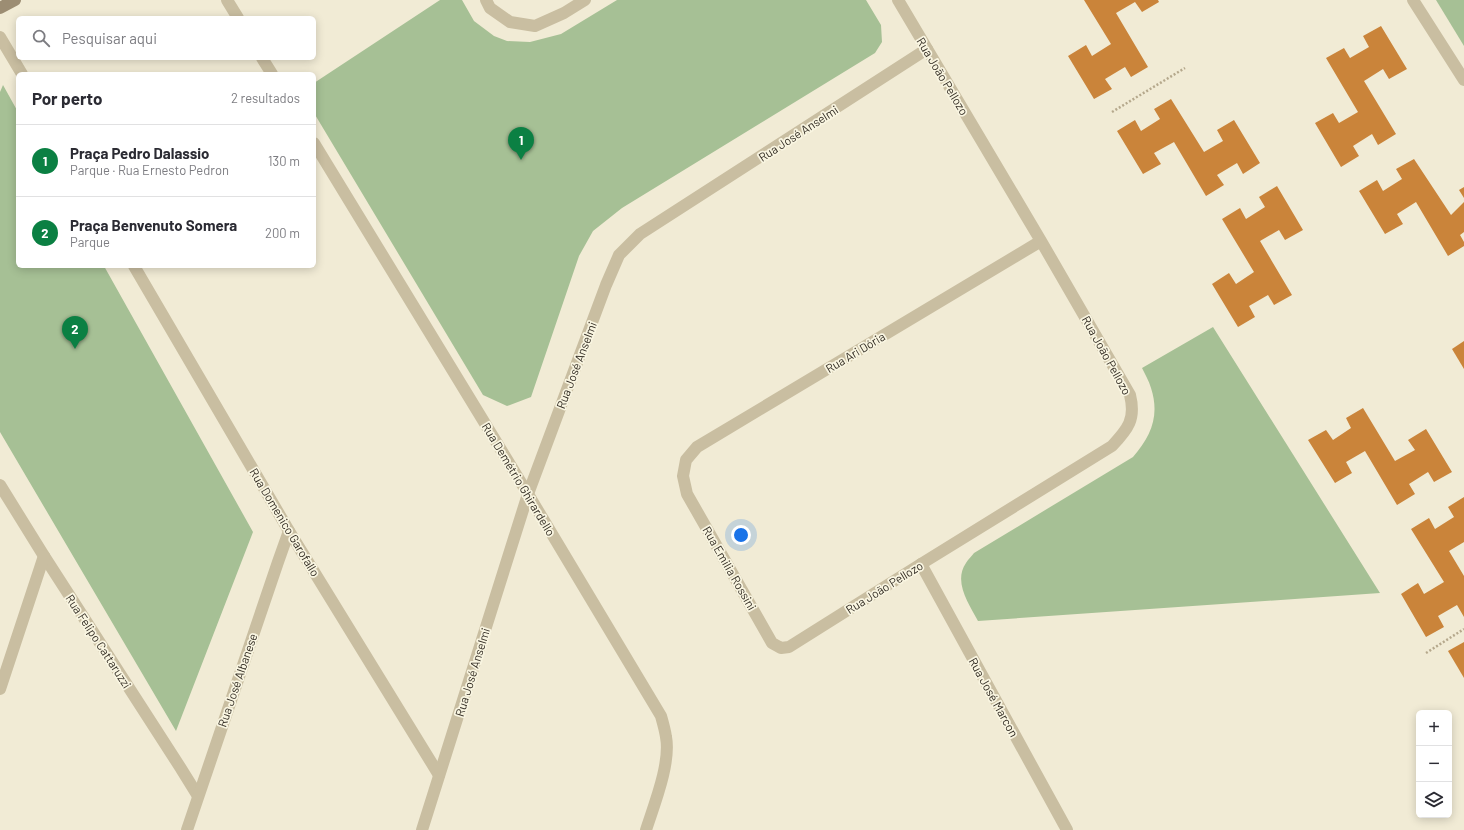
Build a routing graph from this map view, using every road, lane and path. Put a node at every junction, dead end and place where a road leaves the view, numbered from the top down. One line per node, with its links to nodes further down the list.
1 (15, 0): 7 (street)
2 (227, 0): 8 (street)
3 (486, 0): 4 (street)
4 (585, 0)
5 (898, 0): 10 (street, Rua João Pellozo)
6 (1413, 0): 15 (street)
7 (0, 8)
8 (237, 16)
9 (0, 37): 13 (street)
10 (927, 49): 18 (street, Rua João Pellozo); 22 (street, Rua José Anselmi)
11 (263, 60): 14 (street)
12 (1185, 68): 16 (path)
13 (21, 72)
14 (271, 72)
15 (1464, 80)
16 (1112, 112)
17 (316, 146): 22 (street, Rua Demétrio Ghirardello)
18 (1041, 241): 20 (street, Rua Ari Dória); 25 (street, Rua João Pellozo)
19 (135, 268): 23 (street, Rua Domenico Garofallo)
20 (683, 476): 27 (street, Rua Emilia Rossini)
21 (0, 485): 24 (street, Rua Felipo Cattaruzzi)
22 (528, 494): 30 (street, Rua José Anselmi); 34 (street, Rua Demétrio Ghirardello)
23 (289, 531): 30 (street, Rua Domenico Garofallo); 31 (street, Rua José Albanese)
24 (44, 556): 29 (street); 31 (street, Rua Felipo Cattaruzzi)
25 (921, 564): 27 (street, Rua João Pellozo); 35 (street, Rua José Marcon)
26 (1464, 629): 28 (path)
27 (789, 647)
28 (1426, 653)
29 (0, 689)
30 (439, 775): 33 (street, Rua José Anselmi)
31 (198, 796): 32 (street, Rua José Albanese)
32 (187, 830)
33 (422, 830)
34 (646, 830)
35 (1068, 830)

